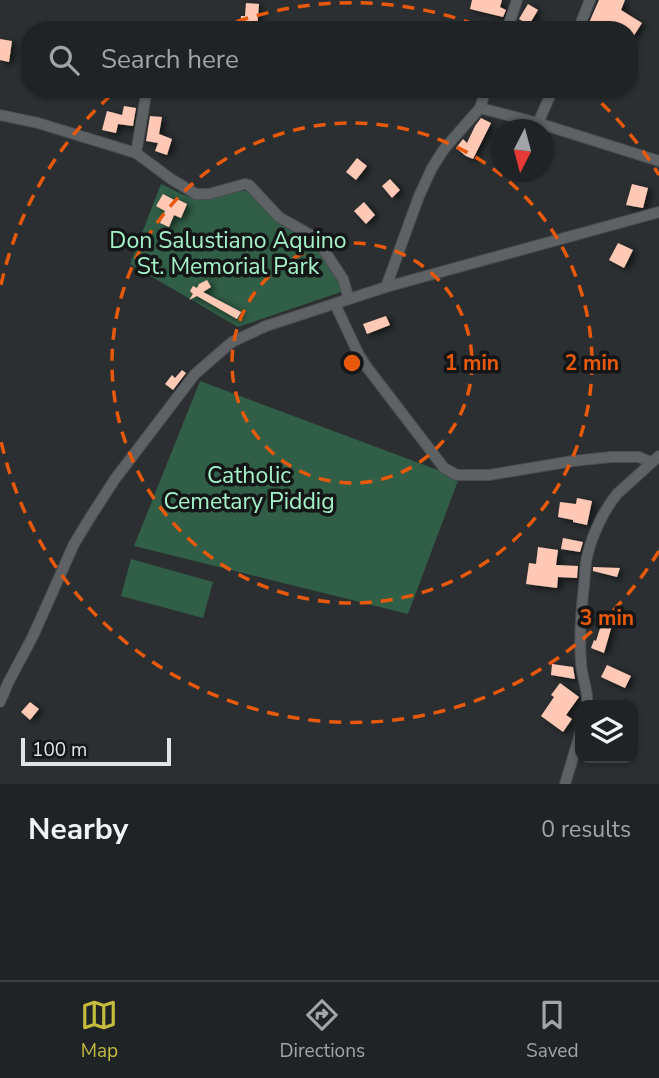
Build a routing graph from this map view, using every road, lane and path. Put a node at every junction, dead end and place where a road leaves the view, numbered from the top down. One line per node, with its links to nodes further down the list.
1 (517, 0): 3 (street)
2 (590, 0): 4 (street)
3 (510, 21)
4 (582, 21)
5 (145, 98): 13 (street)
6 (483, 98): 8 (street)
7 (549, 98): 11 (street)
8 (480, 108): 10 (street); 16 (street)
9 (0, 115): 13 (street)
10 (523, 119)
11 (540, 119)
12 (554, 128): 14 (street)
13 (136, 153): 17 (street)
14 (659, 161)
15 (659, 212): 16 (street)
16 (386, 287): 17 (street)
17 (349, 299): 18 (street)
18 (335, 304): 19 (street); 21 (street)
19 (655, 459): 20 (street)
20 (587, 700)
21 (0, 702)
22 (575, 751): 23 (street)
23 (565, 784)

